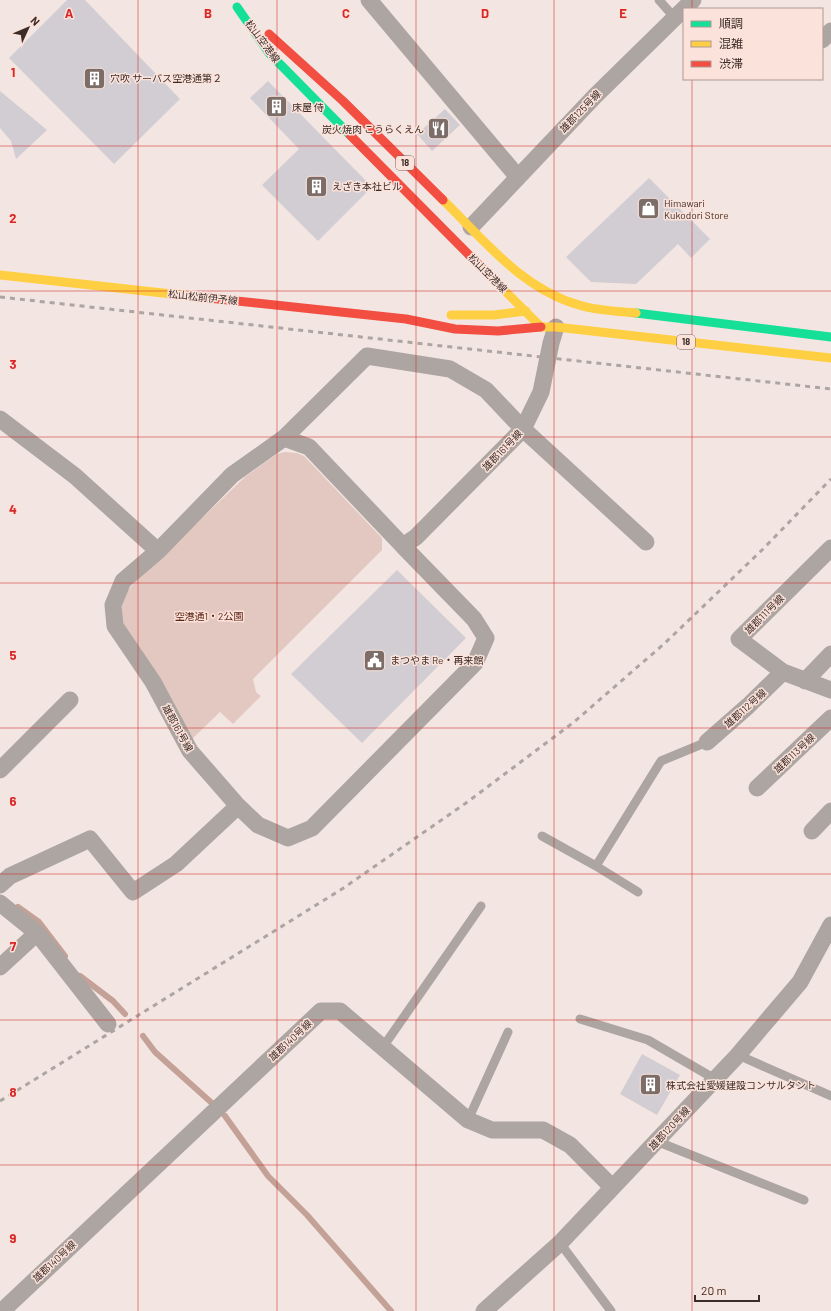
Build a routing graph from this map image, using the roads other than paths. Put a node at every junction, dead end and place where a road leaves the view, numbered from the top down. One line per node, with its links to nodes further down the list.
1 (369, 0): 10 (street)
2 (659, 0): 7 (lane)
3 (693, 0): 5 (street, 雄郡125号線)
4 (234, 3): 11 (main road, 松山空港線 / 18); 12 (main road, 松山空港線 / 18)
5 (684, 8)
6 (683, 9): 7 (street, 雄郡125号線)
7 (674, 17): 10 (street, 雄郡125号線)
8 (831, 31): 9 (street)
9 (823, 39)
10 (517, 176): 11 (street, 雄郡125号線)
11 (467, 230): 12 (main road); 13 (main road, 18); 23 (main road, 松山空港線 / 18)
12 (457, 241): 15 (main road, 松山空港線 / 18)
13 (491, 262)
14 (0, 275): 20 (main road, 松山松前伊予線)
15 (502, 287): 18 (main road, 松山空港線 / 18); 19 (main road)
16 (516, 289): 18 (main road, 18)
17 (538, 309): 18 (main road, 松山松前伊予線)
18 (522, 310): 19 (main road, 松山松前伊予線); 21 (main road, 松山空港線 / 18); 22 (main road)
19 (494, 315): 20 (main road, 松山松前伊予線)
20 (406, 319): 22 (main road, 松山松前伊予線)
21 (550, 323): 22 (main road, 松山松前伊予線); 24 (main road, 18); 26 (street, 雄郡161号線)
22 (498, 331)
23 (831, 337)
24 (831, 358)
25 (0, 419): 31 (street)
26 (523, 429): 27 (street); 28 (street); 29 (street, 雄郡161号線)
27 (284, 438): 29 (street, 雄郡161号線); 31 (street, 雄郡161号線)
28 (646, 542)
29 (403, 546): 41 (street, 雄郡161号線)
30 (831, 548): 33 (street, 雄郡111号線)
31 (158, 551): 41 (street, 雄郡161号線)
32 (831, 654): 34 (street)
33 (783, 672): 34 (street, 雄郡111号線); 38 (street, 雄郡112号線)
34 (805, 681): 35 (street, 雄郡111号線)
35 (831, 690)
36 (70, 700): 39 (street)
37 (831, 718): 40 (street, 雄郡113号線)
38 (706, 742): 45 (lane)
39 (0, 770)
40 (757, 788)
41 (238, 806): 46 (street)
42 (831, 811): 43 (street)
43 (812, 831)
44 (542, 836): 45 (lane)
45 (596, 866): 47 (lane)
46 (0, 886)
47 (638, 892)
48 (0, 903): 51 (street)
49 (481, 906): 56 (lane)
50 (831, 925): 57 (street, 雄郡120号線)
51 (37, 933): 52 (street); 54 (street)
52 (0, 967)
53 (580, 1019): 58 (lane)
54 (108, 1024)
55 (508, 1032): 60 (lane)
56 (383, 1046): 60 (street, 雄郡140号線); 65 (street, 雄郡140号線)
57 (738, 1055): 58 (street, 雄郡120号線); 59 (lane)
58 (715, 1078): 61 (street, 雄郡120号線)
59 (831, 1096)
60 (468, 1120): 62 (street, 雄郡140号線)
61 (656, 1141): 62 (street, 雄郡120号線); 63 (lane)
62 (612, 1187): 64 (street, 雄郡120号線)
63 (804, 1200)
64 (560, 1243): 66 (street, 雄郡120号線); 67 (lane)
65 (2, 1311)
66 (484, 1311)
67 (611, 1311)

